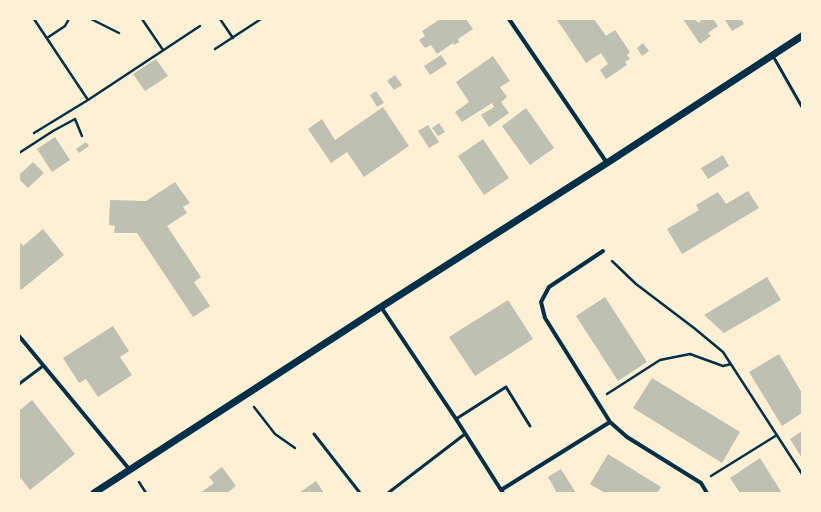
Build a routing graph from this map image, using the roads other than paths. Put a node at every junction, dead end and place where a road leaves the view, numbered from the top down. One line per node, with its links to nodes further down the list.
1 (509, 19): 5 (street)
2 (802, 36): 3 (street)
3 (773, 55): 4 (lane); 5 (street)
4 (802, 107)
5 (607, 163): 7 (street)
6 (603, 252): 12 (street)
7 (381, 307): 11 (street); 16 (street)
8 (19, 336): 9 (street)
9 (43, 366): 10 (lane); 16 (street)
10 (19, 384)
11 (456, 419): 13 (lane); 15 (street)
12 (610, 422): 17 (street); 21 (street)
13 (530, 426)
14 (314, 434): 19 (lane)
15 (465, 434): 17 (street); 20 (lane)
16 (130, 470): 18 (street)
17 (502, 492)
18 (94, 493)
19 (360, 493)
20 (388, 493)
21 (708, 493)

